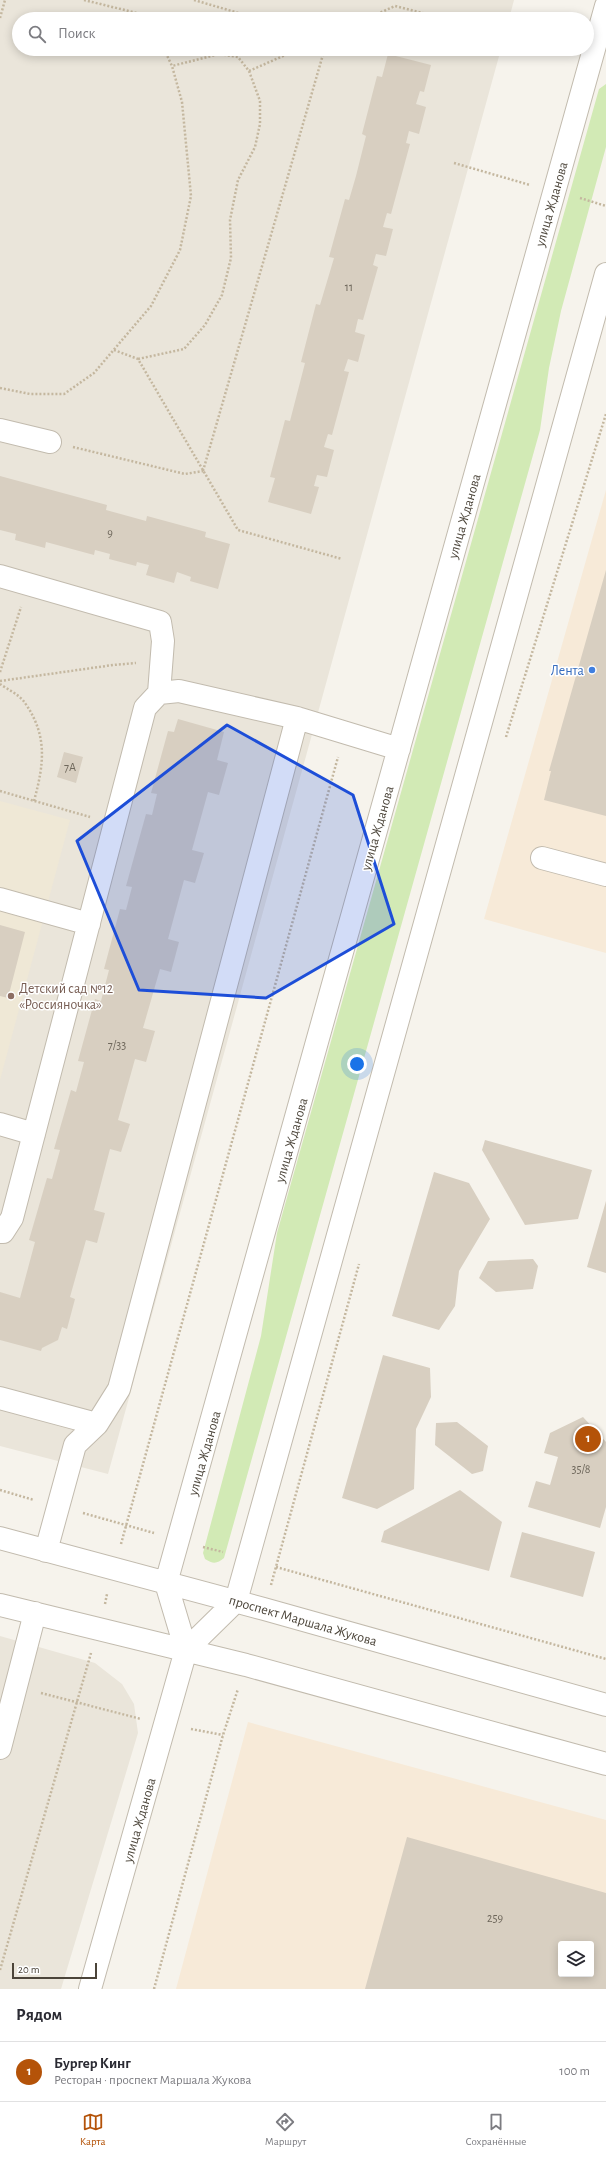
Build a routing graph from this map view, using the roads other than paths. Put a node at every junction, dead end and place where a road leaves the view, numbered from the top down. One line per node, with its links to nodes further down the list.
1 (606, 6): 2 (street, улица Жданова)
2 (598, 59): 9 (street, улица Жданова)
3 (606, 274): 22 (street)
4 (0, 430): 5 (street)
5 (50, 442)
6 (0, 576): 7 (street)
7 (159, 693): 8 (street); 13 (street)
8 (297, 718): 9 (street); 18 (street)
9 (399, 749): 21 (street, улица Жданова)
10 (542, 858): 11 (street)
11 (606, 875)
12 (0, 899): 13 (street)
13 (89, 924): 15 (street)
14 (0, 1124): 15 (street)
15 (34, 1134): 16 (street)
16 (0, 1232)
17 (0, 1398): 18 (street)
18 (97, 1424): 20 (street)
19 (0, 1538): 20 (street, проспект Маршала Жукова)
20 (46, 1550): 21 (street, проспект Маршала Жукова)
21 (166, 1583): 22 (street, проспект Маршала Жукова); 25 (street)
22 (236, 1601): 25 (street); 26 (street, проспект Маршала Жукова)
23 (0, 1605): 24 (street)
24 (35, 1613): 25 (street); 27 (street)
25 (186, 1650): 28 (street); 29 (street, улица Жданова)
26 (606, 1705)
27 (0, 1748)
28 (606, 1764)
29 (90, 1989)

